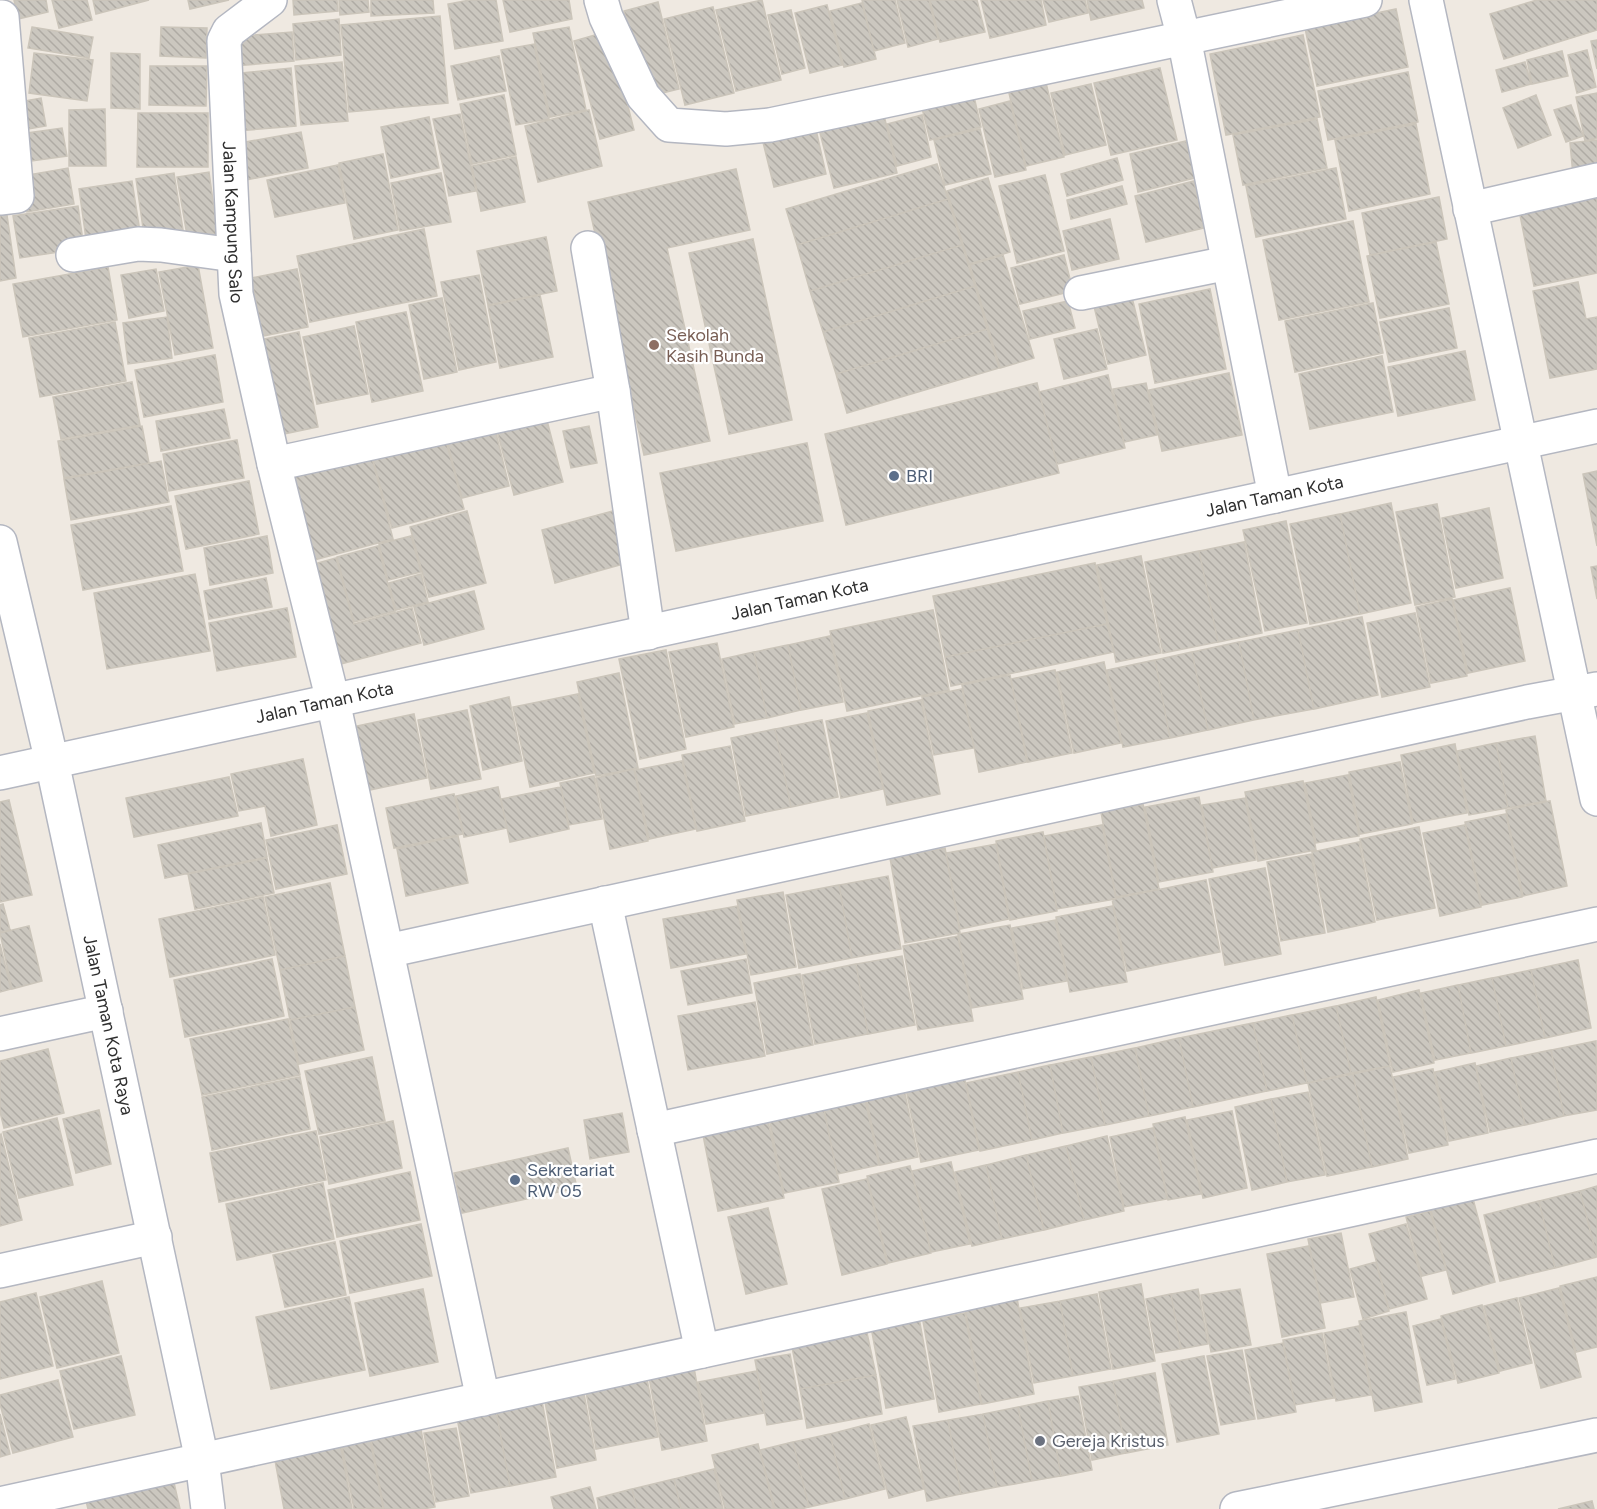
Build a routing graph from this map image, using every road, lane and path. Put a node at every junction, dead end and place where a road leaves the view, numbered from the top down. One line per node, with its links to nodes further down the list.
1 (270, 0): 13 (street, Jalan Kampung Salo)
2 (602, 0): 7 (street)
3 (1174, 0): 7 (street)
4 (1365, 0): 7 (street)
5 (1426, 0): 10 (street)
6 (2, 17): 9 (street)
7 (1184, 38): 14 (street)
8 (1597, 180): 10 (street)
9 (0, 198)
10 (1470, 209): 18 (street)
11 (588, 248): 16 (street)
12 (73, 255): 13 (street)
13 (234, 255): 19 (street, Jalan Kampung Salo)
14 (1228, 263): 15 (street); 20 (street)
15 (1081, 293)
16 (613, 391): 19 (street); 22 (street)
17 (1597, 426): 18 (street, Jalan Taman Kota)
18 (1520, 442): 20 (street, Jalan Taman Kota); 23 (street)
19 (274, 464): 24 (street, Jalan Kampung Salo)
20 (1275, 496): 22 (street, Jalan Taman Kota)
21 (0, 542): 25 (street, Jalan Taman Kota Raya)
22 (648, 633): 24 (street, Jalan Taman Kota)
23 (1586, 692): 27 (street); 28 (street)
24 (333, 701): 25 (street, Jalan Taman Kota); 30 (street, Jalan Kampung Salo)
25 (52, 762): 26 (street, Jalan Taman Kota); 31 (street, Jalan Taman Kota Raya)
26 (0, 773)
27 (1597, 799)
28 (605, 903): 30 (street); 33 (street)
29 (1597, 924): 33 (street)
30 (387, 951): 38 (street, Jalan Kampung Salo)
31 (106, 1011): 32 (street); 35 (street, Jalan Taman Kota Raya)
32 (0, 1035)
33 (654, 1130): 37 (street)
34 (1597, 1156): 37 (street)
35 (154, 1238): 36 (street); 40 (street, Jalan Taman Kota Raya)
36 (0, 1271)
37 (702, 1351): 38 (street)
38 (483, 1399): 40 (street)
39 (1597, 1435): 43 (street)
40 (202, 1460): 41 (street); 42 (street, Jalan Taman Kota Raya)
41 (0, 1504)
42 (208, 1509)
43 (1236, 1509)

